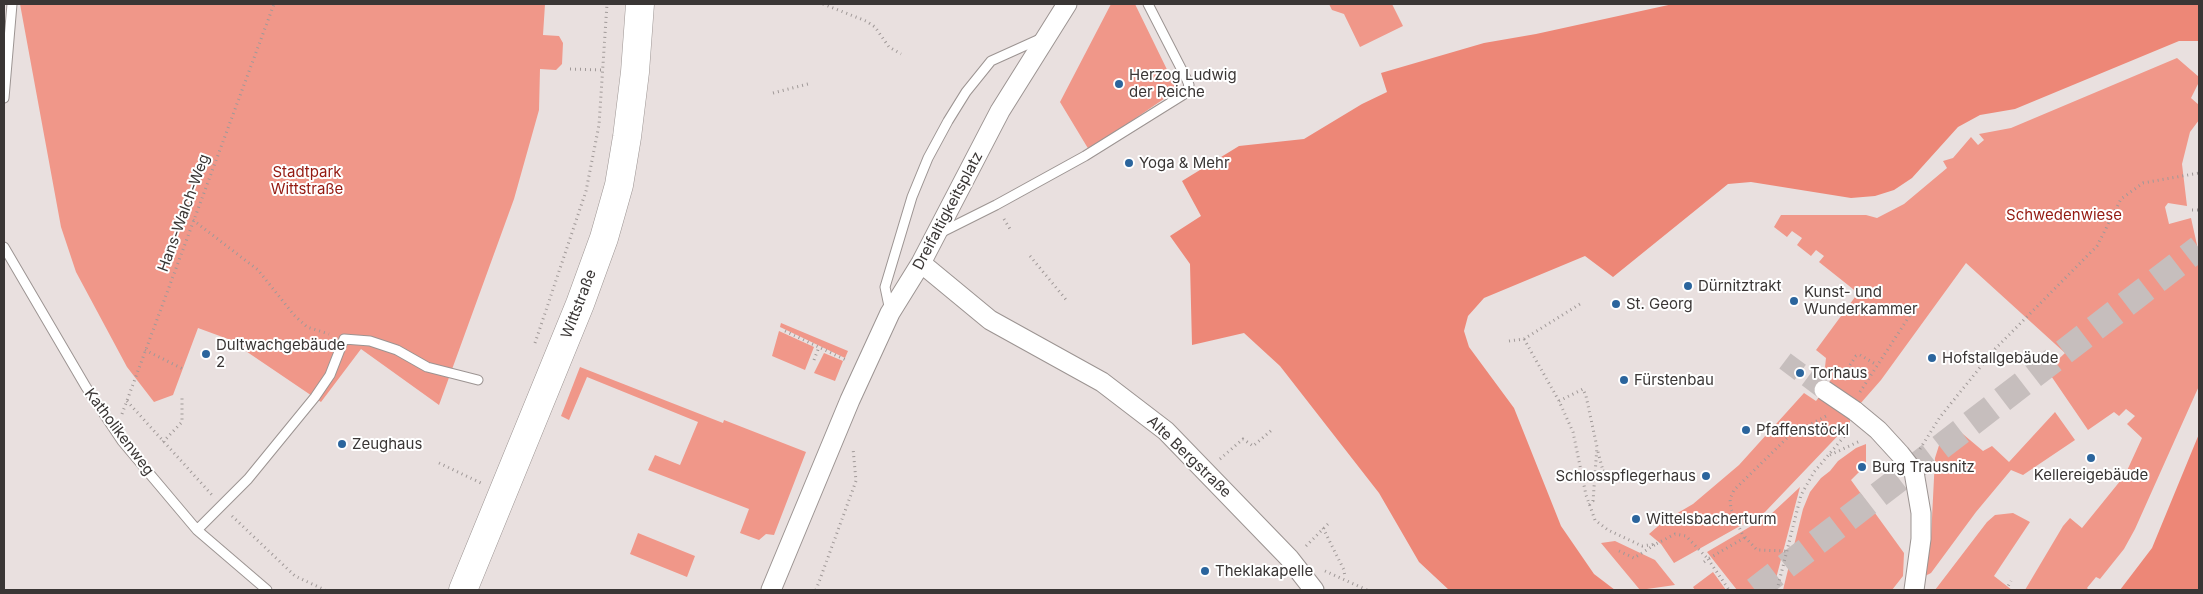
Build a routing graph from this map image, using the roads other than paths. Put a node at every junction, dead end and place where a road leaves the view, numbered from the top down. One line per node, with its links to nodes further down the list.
1 (12, 4): 6 (lane)
2 (640, 4): 15 (main road, Wittstraße)
3 (1067, 4): 5 (street, Dreifaltigkeitsplatz)
4 (1148, 4): 7 (lane)
5 (1050, 31): 7 (street, Dreifaltigkeitsplatz); 10 (lane)
6 (4, 98)
7 (936, 235): 9 (street, Dreifaltigkeitsplatz)
8 (4, 248): 13 (lane, Katholikenweg)
9 (921, 263): 10 (street, Dreifaltigkeitsplatz); 17 (street, Alte Bergstraße)
10 (890, 314): 16 (street, Dreifaltigkeitsplatz)
11 (478, 380): 13 (lane)
12 (1824, 390): 18 (street, bridge)
13 (197, 530): 14 (lane, Katholikenweg)
14 (267, 590)
15 (464, 590)
16 (771, 590)
17 (1314, 590)
18 (1914, 590)

